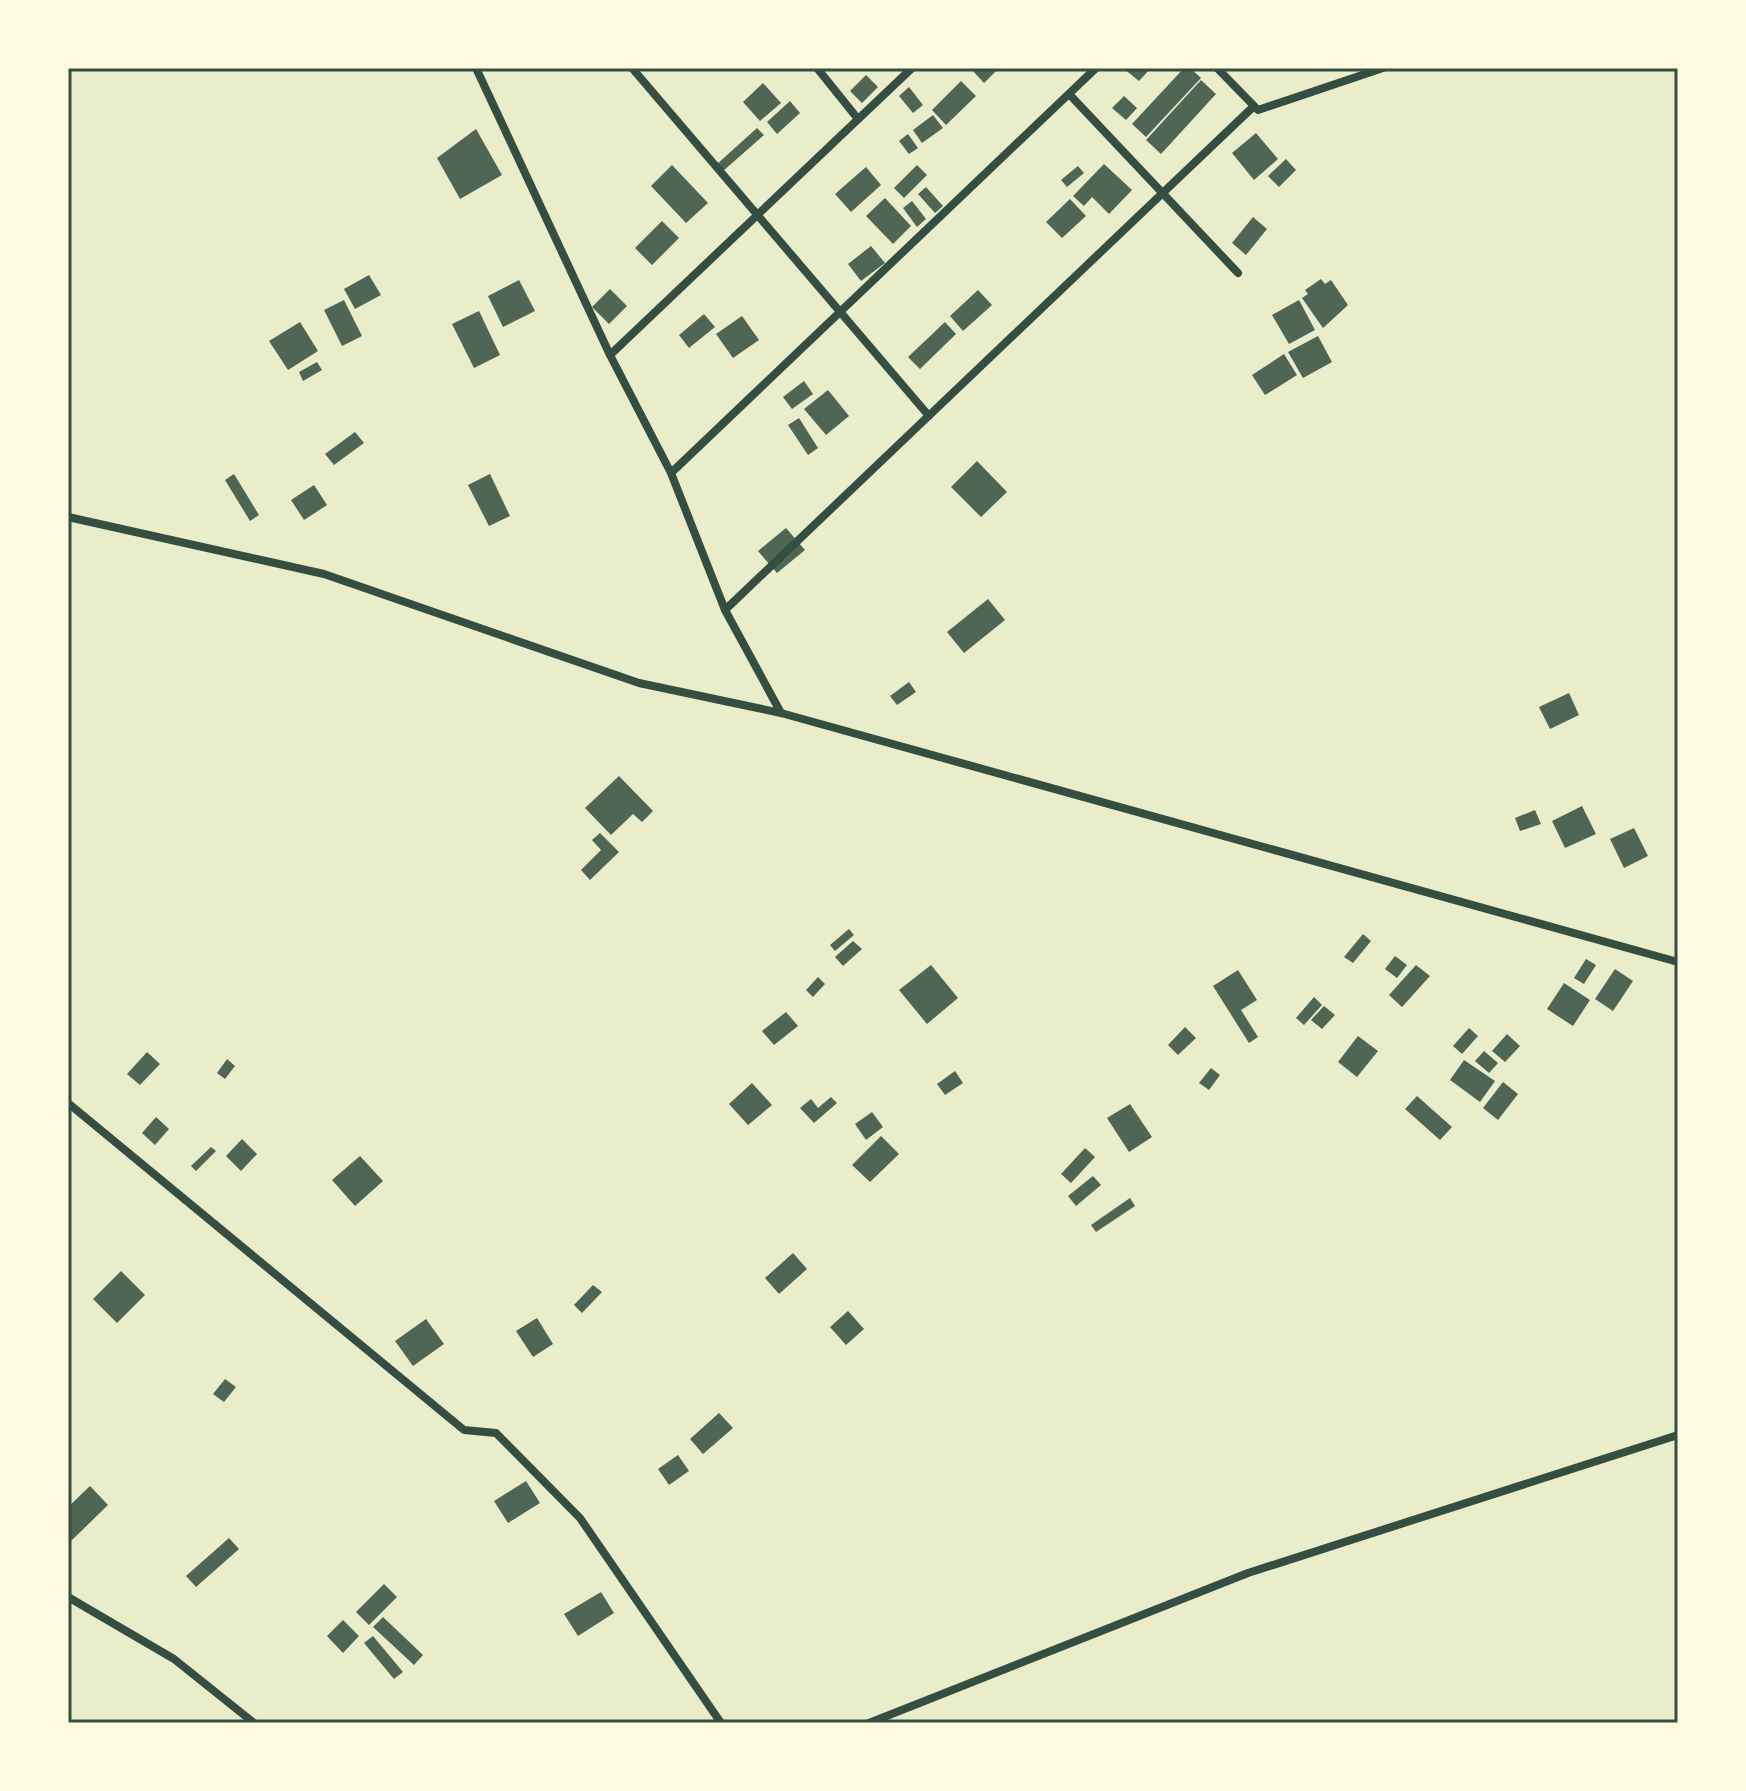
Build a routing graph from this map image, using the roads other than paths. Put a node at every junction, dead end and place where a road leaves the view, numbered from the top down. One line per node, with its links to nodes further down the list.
1 (476, 68): 15 (street)
2 (632, 68): 12 (street)
3 (817, 68): 10 (street)
4 (912, 68): 10 (street)
5 (1096, 68): 8 (street)
6 (1217, 68): 9 (street)
7 (1383, 68): 9 (street)
8 (1069, 94): 11 (street); 14 (street)
9 (1254, 106): 11 (street)
10 (858, 119): 12 (street)
11 (1163, 194): 13 (street); 16 (street)
12 (758, 215): 14 (street); 15 (street)
13 (1238, 273)
14 (840, 311): 16 (street); 17 (street)
15 (610, 355): 17 (street)
16 (929, 416): 19 (street)
17 (671, 473): 19 (street)
18 (68, 517): 20 (street)
19 (725, 610): 20 (street)
20 (781, 713): 21 (street)
21 (1678, 962)
22 (68, 1103): 26 (street)
23 (1678, 1435): 27 (street)
24 (68, 1597): 25 (street)
25 (254, 1723)
26 (721, 1723)
27 (869, 1723)

